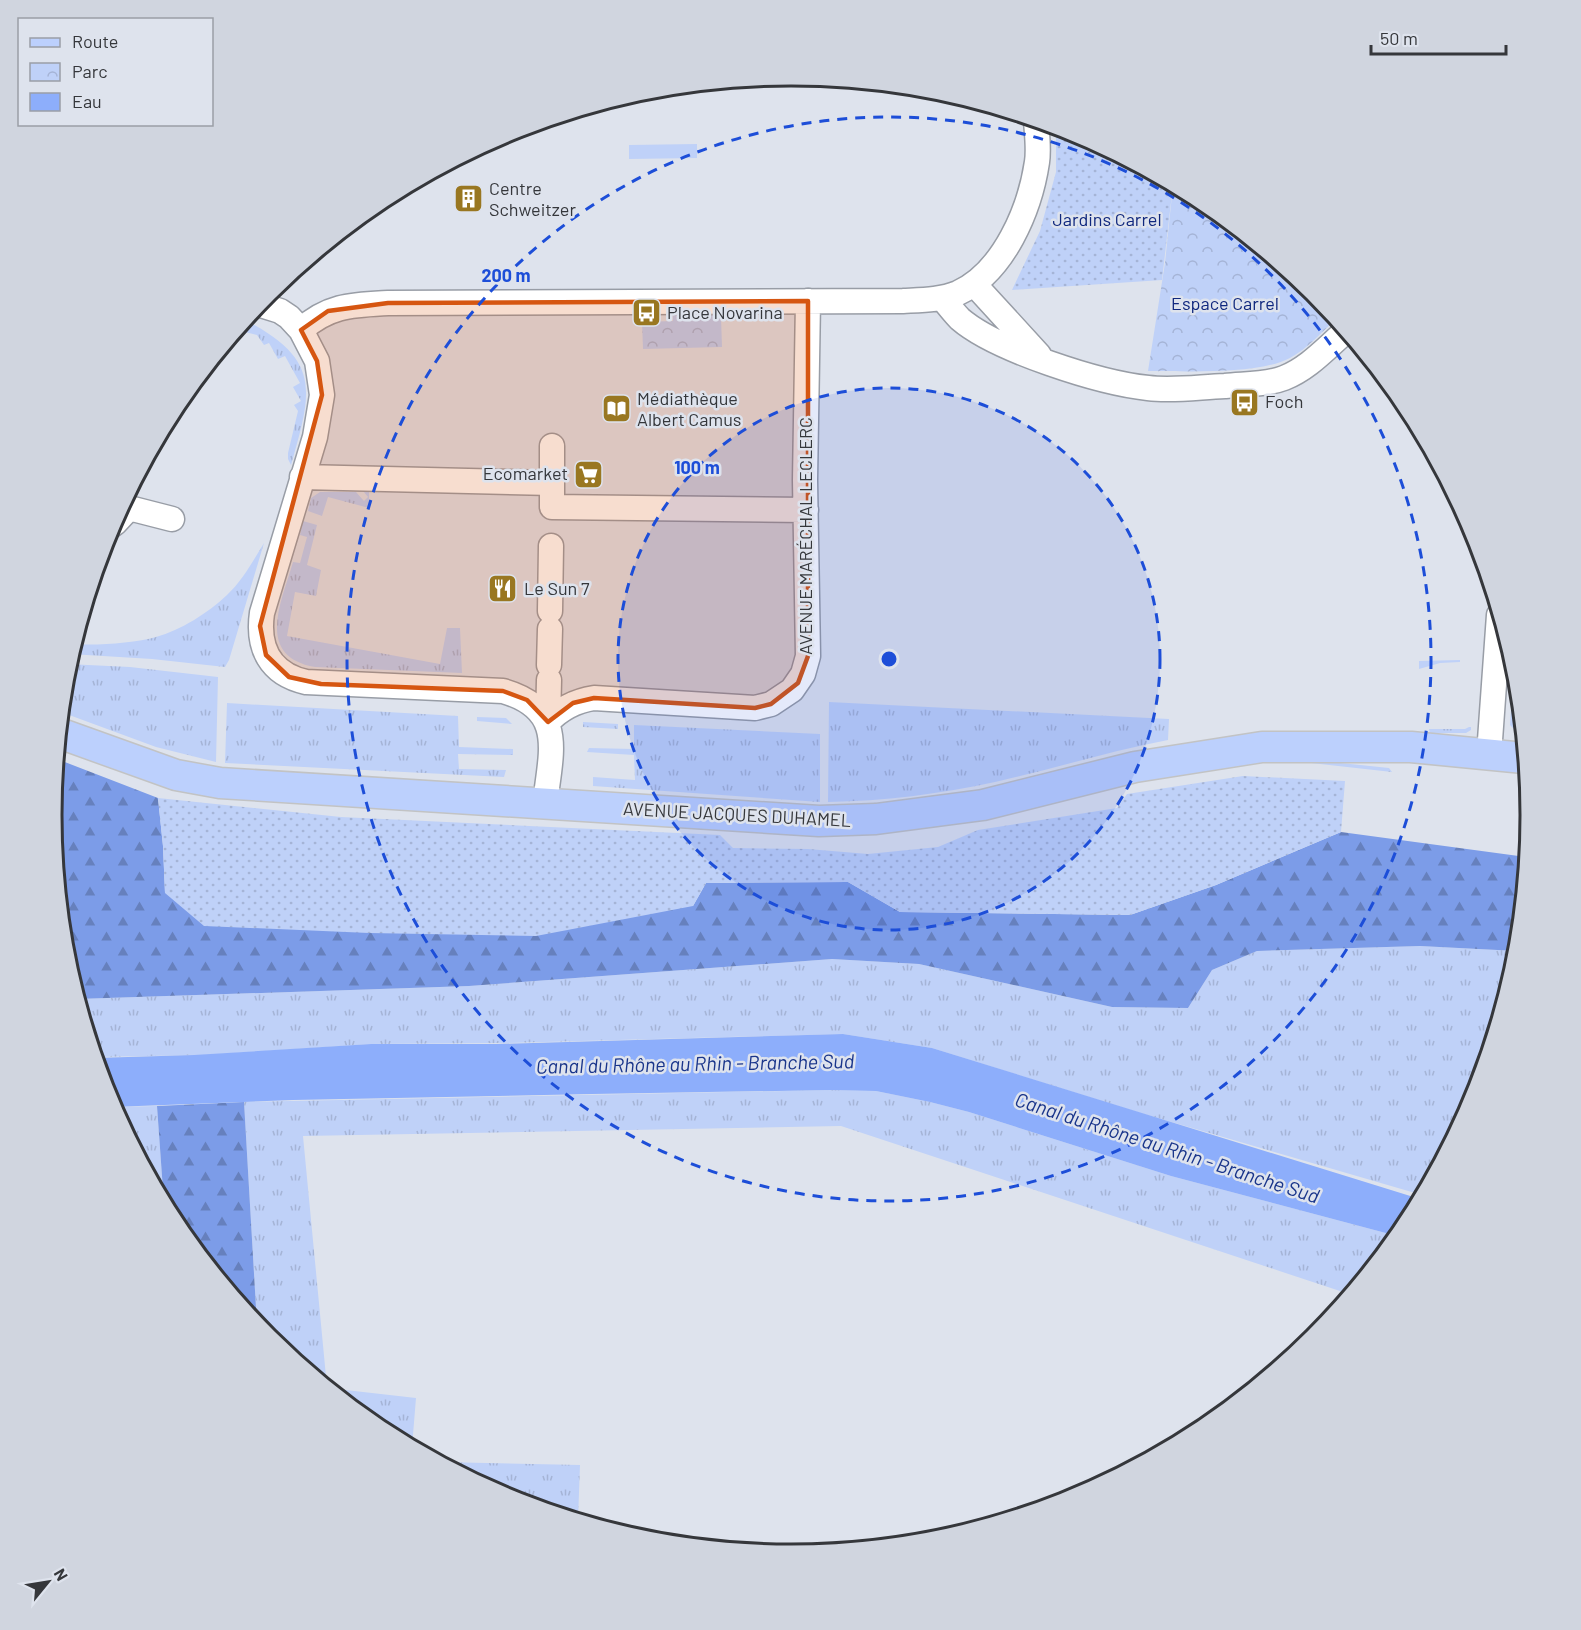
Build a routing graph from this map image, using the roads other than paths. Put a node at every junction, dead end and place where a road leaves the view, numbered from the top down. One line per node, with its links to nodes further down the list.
1 (1036, 129): 2 (street)
2 (974, 284): 3 (street); 8 (street)
3 (942, 298): 4 (street); 8 (street)
4 (808, 302): 6 (street); 14 (street, AVENUE MARÉCHAL LECLERC)
5 (268, 307): 6 (street)
6 (301, 330): 10 (street)
7 (1341, 336): 8 (street)
8 (1043, 360)
9 (552, 446): 11 (street)
10 (302, 477): 11 (street); 17 (street)
11 (552, 483): 13 (street)
12 (130, 507): 15 (street)
13 (552, 507): 14 (street); 17 (street)
14 (806, 510): 17 (street, AVENUE MARÉCHAL LECLERC)
15 (172, 519)
16 (1497, 637): 19 (street)
17 (548, 722): 21 (street)
18 (66, 736): 21 (main road, AVENUE JACQUES DUHAMEL)
19 (1489, 754): 20 (main road, AVENUE JACQUES DUHAMEL); 21 (main road, AVENUE JACQUES DUHAMEL)
20 (1517, 757)
21 (545, 803)

